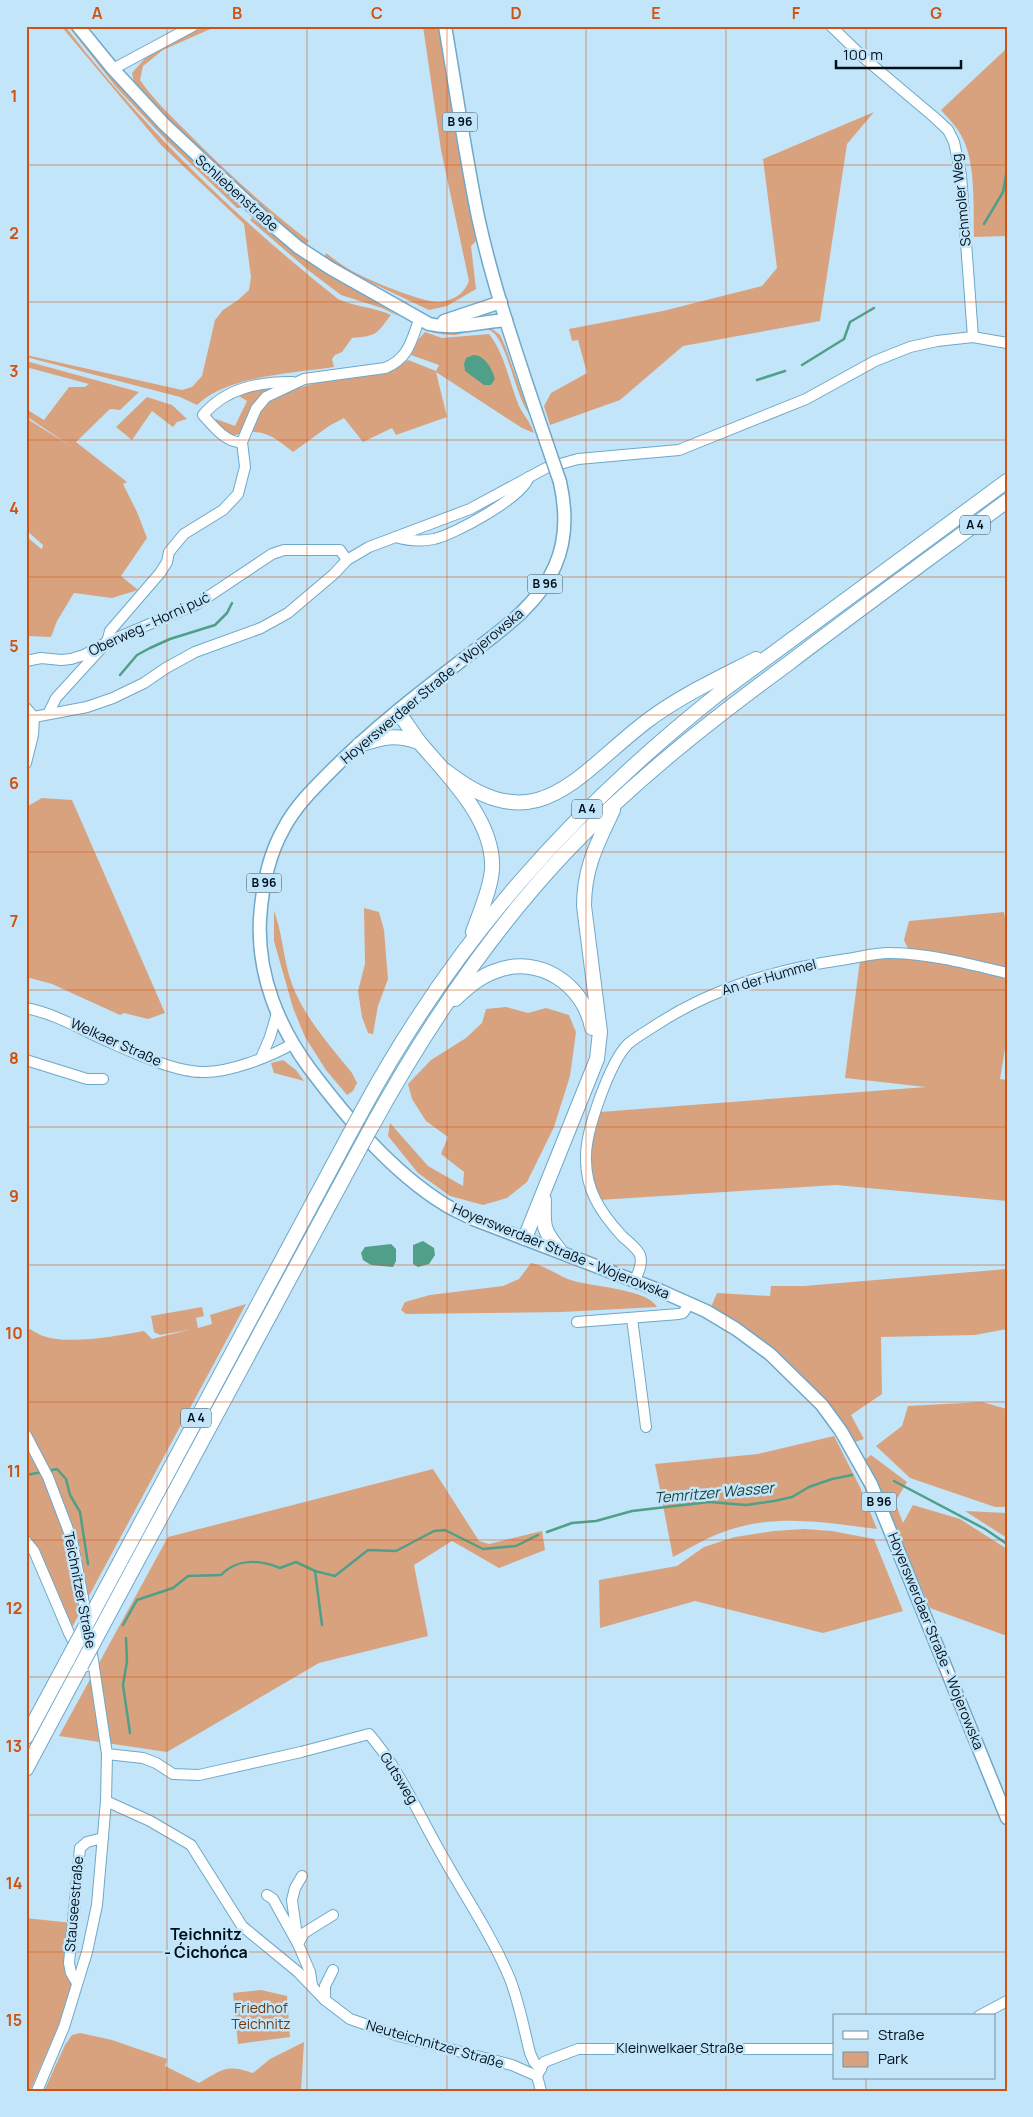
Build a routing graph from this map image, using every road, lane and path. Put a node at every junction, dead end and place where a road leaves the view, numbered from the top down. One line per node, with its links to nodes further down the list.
1 (78, 26): 5 (main road, Schliebenstraße)
2 (193, 26): 5 (street)
3 (445, 26): 6 (main road, B 96)
4 (831, 26): 9 (street, Schmoler Weg)
5 (113, 69): 8 (main road, Schliebenstraße)
6 (501, 302): 7 (main road, B 96); 8 (main road)
7 (506, 320): 8 (main road, Schliebenstraße); 22 (main road, Hoyerswerdaer Straße - Wojerowska / B 96, bridge)
8 (423, 321): 11 (street)
9 (973, 337): 10 (street); 13 (street)
10 (1007, 343)
11 (295, 382): 12 (street); 12 (street)
12 (242, 442): 18 (street)
13 (529, 476): 16 (street); 16 (street)
14 (1007, 481): 19 (highway, A 4)
15 (1007, 501): 30 (highway, A 4)
16 (396, 537): 17 (street)
17 (347, 560): 18 (street, Oberweg - Horni puć); 23 (street)
18 (107, 642): 20 (street, Oberweg - Horni puć); 23 (street)
19 (784, 648): 29 (highway); 31 (highway, A 4)
20 (26, 661)
21 (26, 708): 24 (street)
22 (398, 712): 26 (highway); 27 (main road, Hoyerswerdaer Straße - Wojerowska / B 96)
23 (48, 714): 24 (street)
24 (34, 717): 25 (street)
25 (30, 737): 28 (street)
26 (419, 742): 27 (highway); 29 (highway)
27 (358, 745): 34 (main road, Hoyerswerdaer Straße - Wojerowska / B 96)
28 (26, 763)
29 (446, 771): 31 (highway)
30 (618, 801): 35 (highway, A 4); 40 (highway)
31 (468, 944): 52 (highway, A 4, bridge)
32 (1007, 973): 44 (street, An der Hummel)
33 (26, 1008): 37 (street, Welkaer Straße)
34 (277, 1013): 36 (main road, Hoyerswerdaer Straße - Wojerowska / B 96); 37 (street)
35 (433, 1021): 40 (highway); 54 (highway, A 4, bridge)
36 (292, 1044): 37 (street, Welkaer Straße); 42 (main road, Hoyerswerdaer Straße - Wojerowska / B 96)
37 (261, 1058)
38 (26, 1060): 39 (street)
39 (103, 1079)
40 (586, 1086): 41 (highway)
41 (544, 1192): 42 (highway); 43 (highway)
42 (525, 1238): 43 (main road, Hoyerswerdaer Straße - Wojerowska / B 96)
43 (560, 1251): 44 (main road, Hoyerswerdaer Straße - Wojerowska / B 96)
44 (635, 1280): 45 (main road, Hoyerswerdaer Straße - Wojerowska / B 96)
45 (690, 1303): 46 (street); 56 (main road, Hoyerswerdaer Straße - Wojerowska / B 96)
46 (632, 1318): 47 (street); 48 (street)
47 (577, 1322)
48 (646, 1428)
49 (28, 1439): 51 (street, Teichnitzer Straße)
50 (26, 1541): 51 (street)
51 (98, 1688): 53 (street, Teichnitzer Straße)
52 (26, 1737)
53 (107, 1754): 55 (street, Stauseestraße); 71 (street, Gutsweg)
54 (26, 1769)
55 (106, 1800): 57 (street, Stauseestraße); 66 (street, Neuteichnitzer Straße)
56 (1007, 1818)
57 (103, 1838): 65 (street, Stauseestraße); 65 (street, Stauseestraße)
58 (302, 1876): 60 (street)
59 (267, 1895): 61 (street)
60 (292, 1900): 61 (street); 63 (street)
61 (276, 1905): 63 (street)
62 (333, 1916): 63 (street)
63 (298, 1944): 66 (street)
64 (333, 1970): 67 (street)
65 (77, 1983): 72 (street, Stauseestraße)
66 (312, 1986): 67 (street, Neuteichnitzer Straße)
67 (325, 2000): 71 (street, Neuteichnitzer Straße)
68 (1007, 2001): 69 (street)
69 (982, 2014)
70 (833, 2049): 71 (street, Kleinwelkaer Straße)
71 (539, 2072): 73 (street)
72 (37, 2091)
73 (541, 2091)

